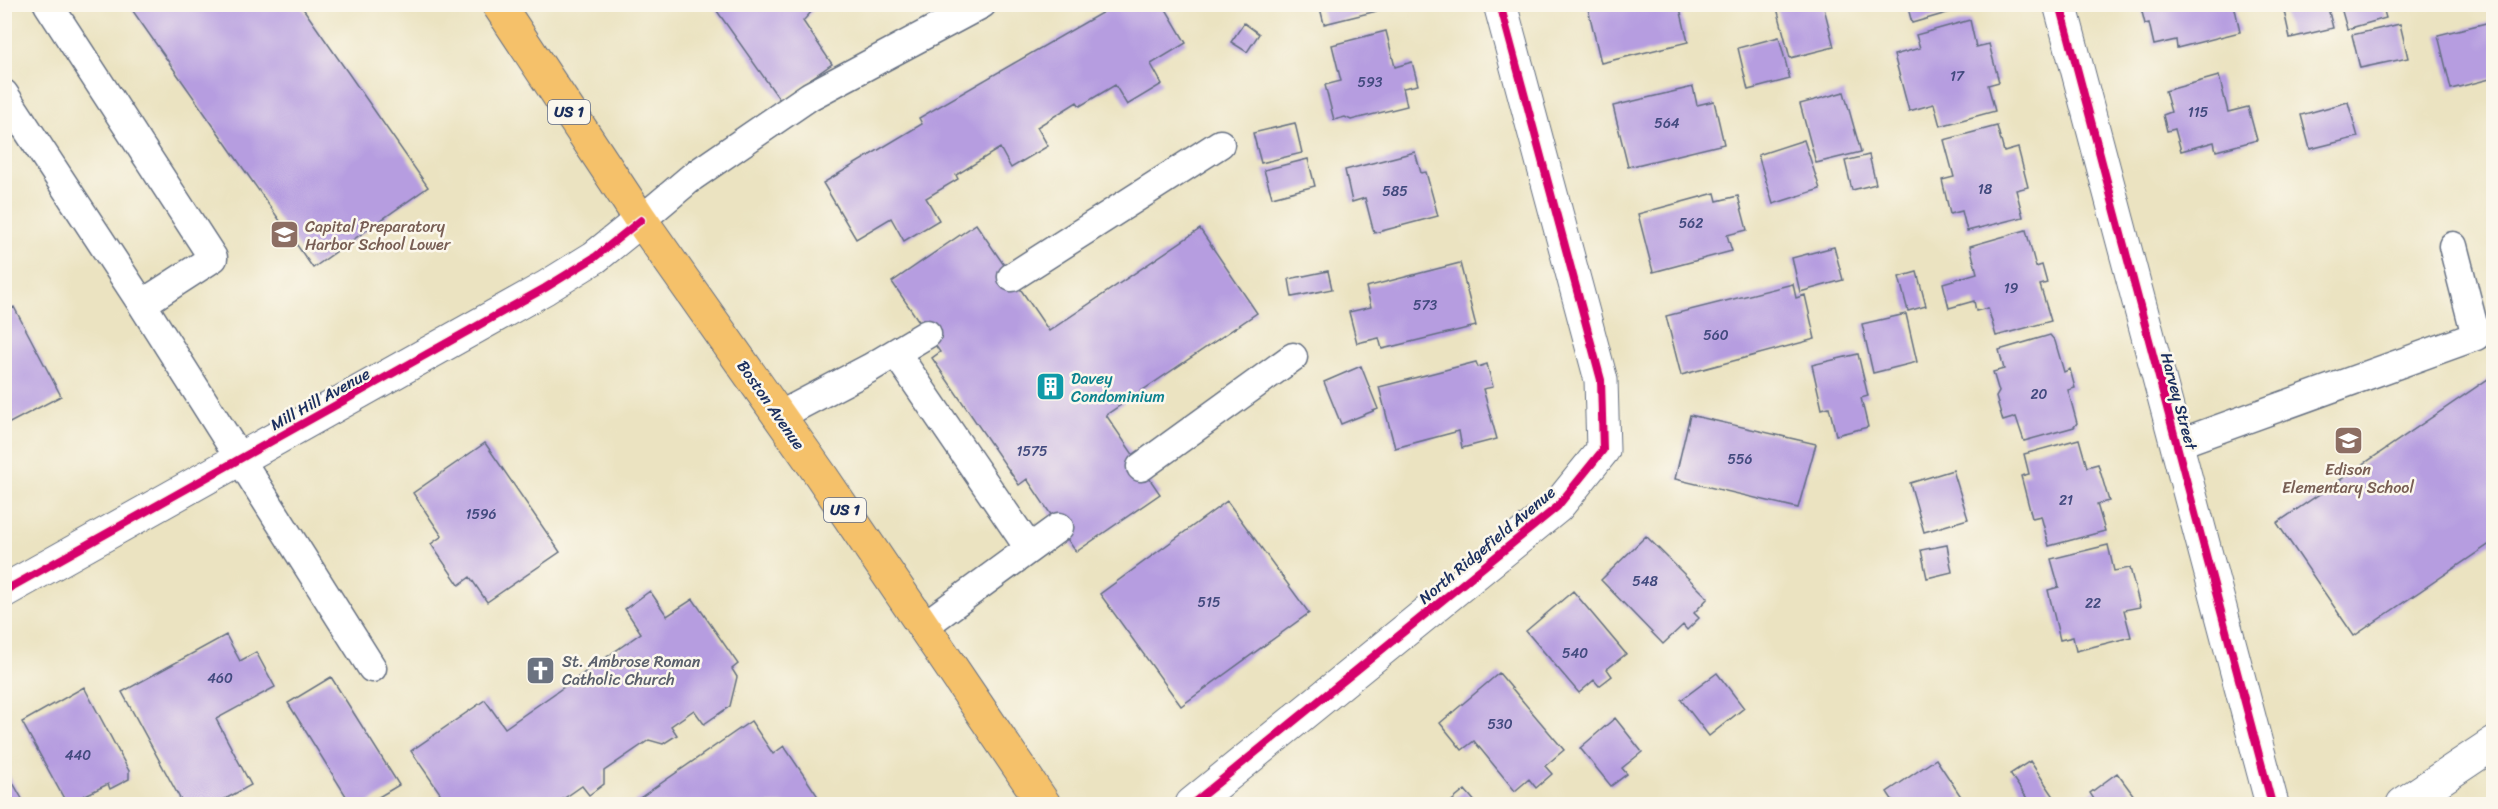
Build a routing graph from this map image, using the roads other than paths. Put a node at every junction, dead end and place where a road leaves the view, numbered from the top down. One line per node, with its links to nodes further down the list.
1 (48, 4): 11 (lane)
2 (498, 4): 8 (main road, Boston Avenue / US 1)
3 (982, 4): 8 (lane)
4 (1500, 4): 26 (street, North Ridgefield Avenue)
5 (2060, 4): 16 (street, Harvey Street)
6 (4, 94): 11 (lane)
7 (1220, 144): 10 (lane)
8 (640, 220): 15 (main road, Boston Avenue / US 1); 17 (street, Mill Hill Avenue)
9 (2453, 246): 16 (lane)
10 (1011, 277)
11 (142, 304): 17 (lane)
12 (927, 333): 13 (lane)
13 (896, 353): 15 (lane); 20 (lane)
14 (1293, 357): 18 (lane)
15 (779, 416): 22 (main road, Boston Avenue / US 1)
16 (2176, 444): 27 (street, Harvey Street)
17 (239, 460): 21 (street, Mill Hill Avenue); 23 (lane)
18 (1142, 467)
19 (1059, 527): 20 (lane)
20 (1029, 548): 22 (lane)
21 (6, 587)
22 (924, 626): 25 (main road, Boston Avenue / US 1)
23 (372, 668)
24 (2493, 743): 28 (street)
25 (1044, 804)
26 (1192, 804)
27 (2272, 804)
28 (2403, 804)

